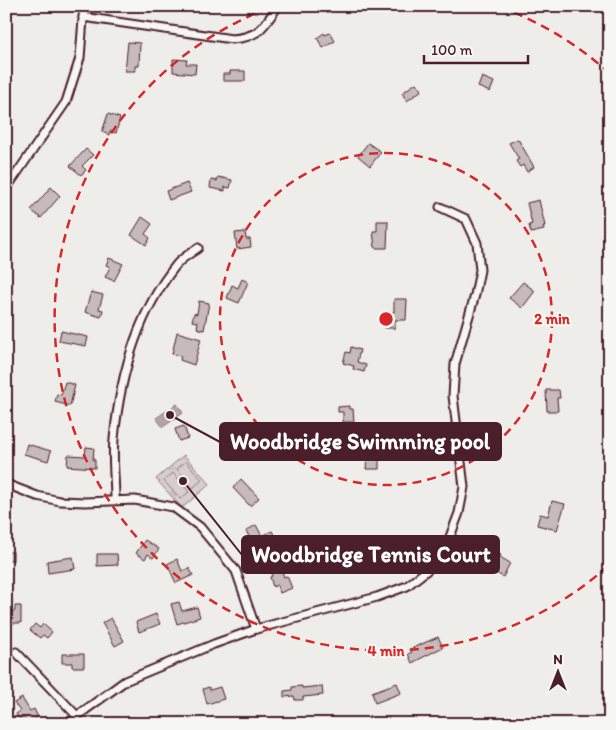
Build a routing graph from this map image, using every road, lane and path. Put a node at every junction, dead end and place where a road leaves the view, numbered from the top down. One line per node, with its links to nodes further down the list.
1 (84, 6): 3 (street)
2 (278, 6): 3 (street)
3 (83, 17): 4 (street)
4 (6, 190)
5 (440, 207): 9 (street)
6 (198, 248): 8 (street)
7 (6, 484): 8 (street)
8 (115, 500): 9 (street)
9 (256, 629): 11 (street)
10 (16, 652): 11 (street)
11 (78, 716): 12 (street)
12 (70, 724)

